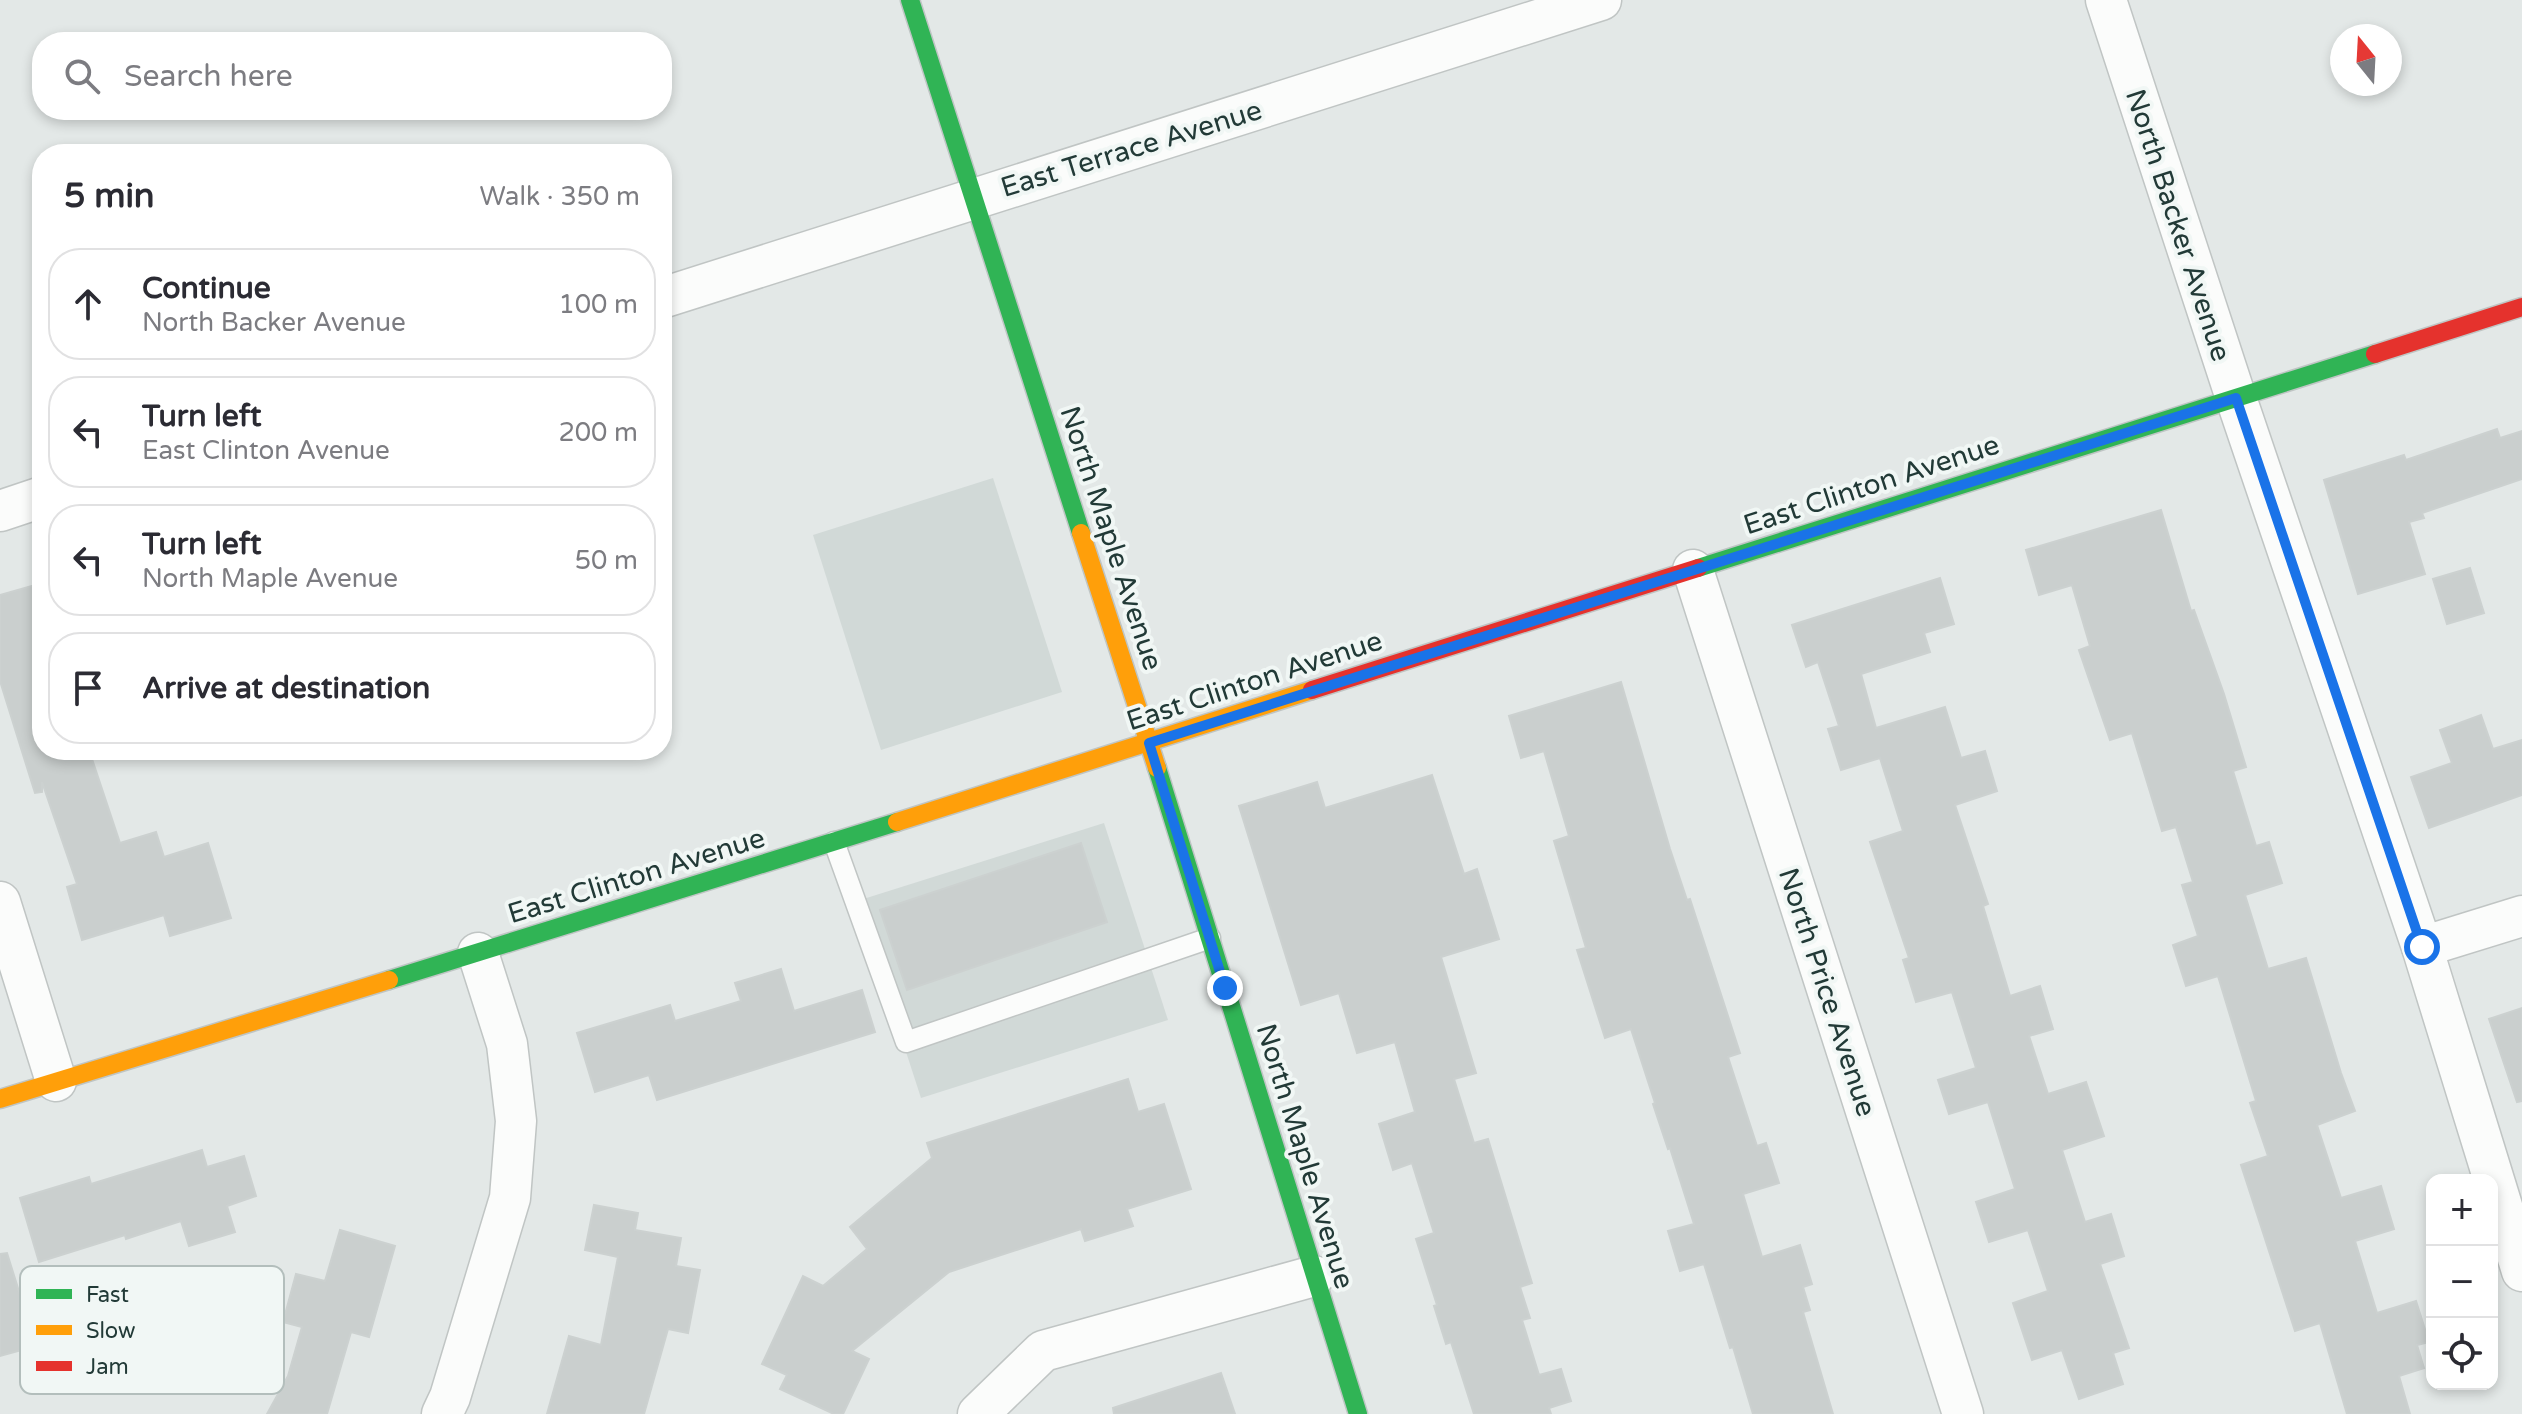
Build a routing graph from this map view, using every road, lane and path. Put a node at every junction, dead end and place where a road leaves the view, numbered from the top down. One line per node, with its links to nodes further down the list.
1 (910, 0): 4 (main road, North Maple Avenue)
2 (1601, 0): 4 (street, East Terrace Avenue)
3 (2106, 0): 7 (street, North Backer Avenue)
4 (972, 198): 5 (street, East Terrace Avenue); 11 (main road, North Maple Avenue)
5 (672, 295)
6 (2522, 307): 7 (main road, East Clinton Avenue)
7 (2236, 398): 10 (main road, East Clinton Avenue); 16 (street, North Backer Avenue)
8 (32, 500): 9 (street)
9 (0, 511)
10 (1693, 570): 11 (main road, East Clinton Avenue); 25 (street, North Price Avenue)
11 (1149, 743): 12 (main road, East Clinton Avenue); 15 (main road, North Maple Avenue)
12 (834, 842): 15 (lane); 17 (main road, East Clinton Avenue)
13 (0, 902): 18 (street)
14 (2522, 916): 16 (street)
15 (1210, 938): 21 (main road, North Maple Avenue)
16 (2422, 947): 20 (street, North Backer Avenue)
17 (478, 953): 18 (main road, East Clinton Avenue); 22 (street)
18 (56, 1081): 19 (main road, East Clinton Avenue)
19 (0, 1099)
20 (2522, 1271)
21 (1314, 1276): 23 (street); 24 (main road, North Maple Avenue)
22 (442, 1414)
23 (978, 1414)
24 (1358, 1414)
25 (1963, 1414)

